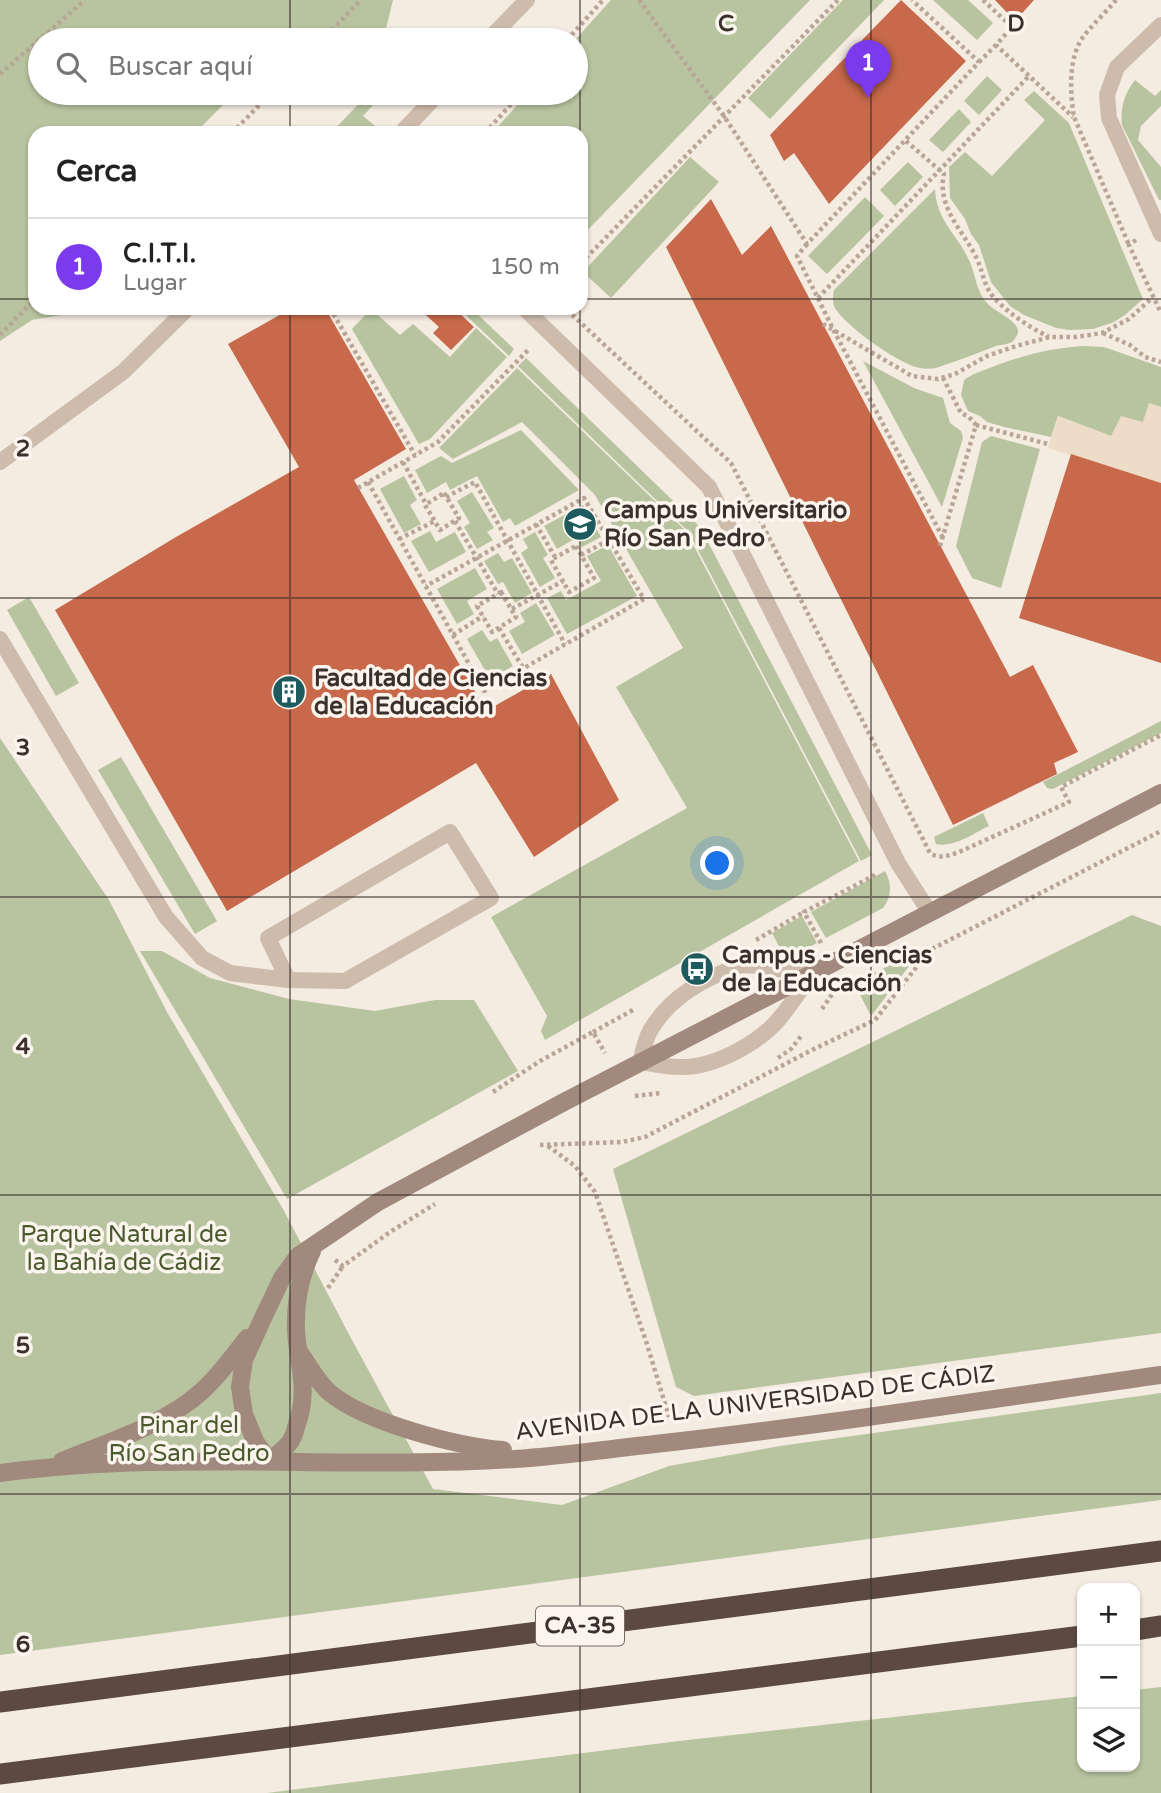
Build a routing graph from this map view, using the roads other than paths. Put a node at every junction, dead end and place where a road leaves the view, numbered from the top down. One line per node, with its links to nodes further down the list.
1 (527, 0): 3 (lane)
2 (1161, 25): 6 (lane)
3 (500, 28)
4 (428, 105): 5 (lane)
5 (408, 126)
6 (1159, 227)
7 (181, 315): 9 (lane)
8 (531, 315): 12 (lane)
9 (0, 462)
10 (0, 639): 14 (lane)
11 (1161, 793): 12 (street)
12 (930, 913): 13 (street)
13 (811, 975): 15 (street); 15 (lane); 15 (lane)
14 (289, 980): 14 (lane)
15 (640, 1062): 16 (street)
16 (314, 1246): 17 (street); 18 (street)
17 (262, 1318): 21 (street); 22 (street)
18 (298, 1350): 20 (street); 21 (street)
19 (1161, 1375): 20 (street, AVENIDA DE LA UNIVERSIDAD DE CÁDIZ)
20 (596, 1450): 21 (street, AVENIDA DE LA UNIVERSIDAD DE CÁDIZ)
21 (270, 1461): 22 (street, AVENIDA DE LA UNIVERSIDAD DE CÁDIZ)
22 (48, 1467): 23 (street)
23 (0, 1474)
24 (1161, 1551): 28 (highway, CA-35)
25 (1161, 1626): 26 (highway)
26 (1140, 1629)
27 (1077, 1637): 29 (highway)
28 (0, 1702)
29 (0, 1774)

